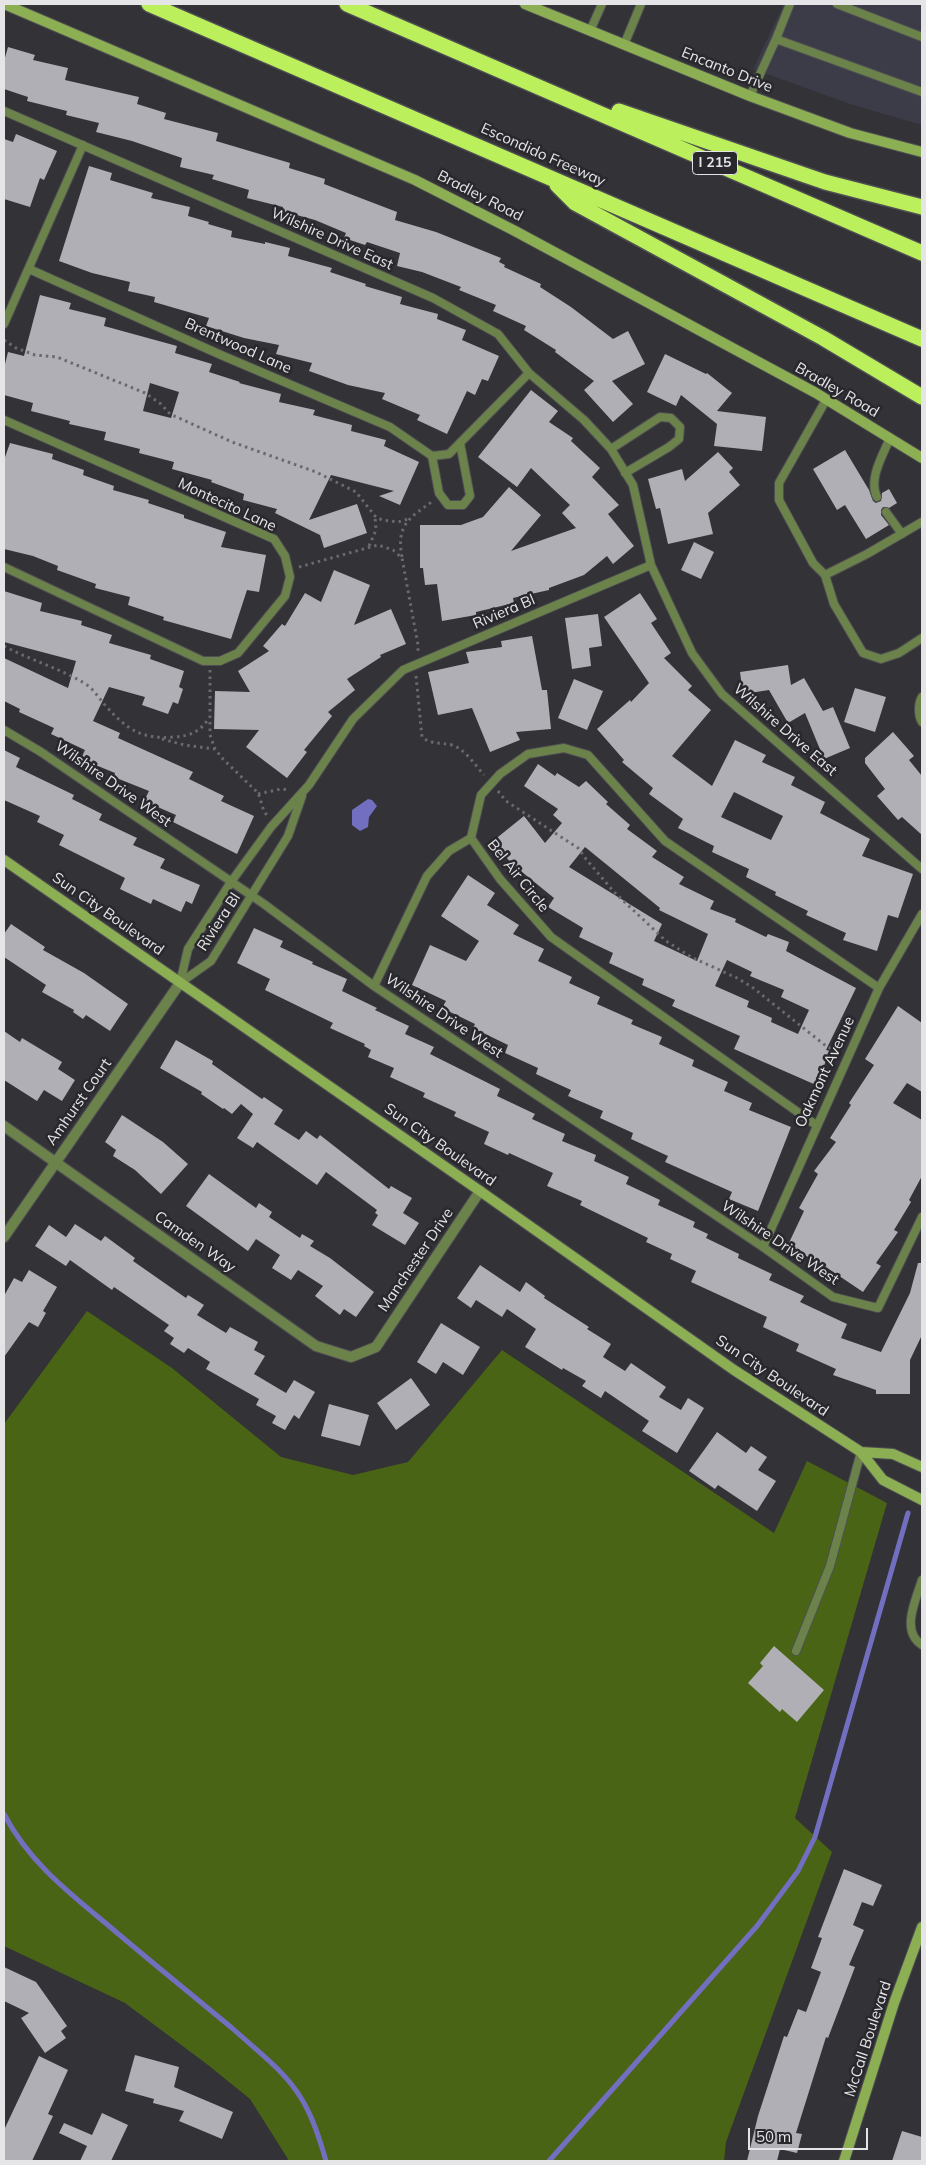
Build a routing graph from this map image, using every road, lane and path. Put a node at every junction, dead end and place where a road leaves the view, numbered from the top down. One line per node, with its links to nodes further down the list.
1 (4, 4): 29 (street, Bradley Road)
2 (149, 4): 20 (highway, Escondido Freeway)
3 (347, 4): 14 (highway, I 215)
4 (525, 4): 9 (street, Encanto Drive)
5 (602, 4): 10 (lane)
6 (641, 4): 13 (lane)
7 (790, 4): 12 (lane)
8 (837, 4): 11 (lane)
9 (540, 7): 10 (street, Encanto Drive)
10 (590, 31): 13 (street, Encanto Drive)
11 (922, 37)
12 (776, 39): 15 (lane); 16 (lane)
13 (624, 45): 16 (street, Encanto Drive)
14 (509, 73): 21 (highway); 22 (highway, I 215)
15 (922, 92)
16 (750, 96): 19 (street, Encanto Drive)
17 (4, 111): 18 (lane, Wilshire Drive East)
18 (83, 145): 23 (lane); 27 (lane, Wilshire Drive East)
19 (922, 152)
20 (549, 177): 25 (highway, Escondido Freeway); 28 (highway)
21 (922, 207)
22 (922, 253)
23 (29, 268): 24 (lane); 34 (lane, Brentwood Lane)
24 (4, 324)
25 (922, 339)
26 (4, 340): 40 (path)
27 (529, 373): 32 (lane); 33 (lane, Wilshire Drive East)
28 (922, 397)
29 (826, 400): 31 (street, Bradley Road); 49 (lane)
30 (4, 420): 48 (lane, Montecito Lane)
31 (890, 438): 35 (street, Bradley Road); 38 (lane)
32 (460, 443): 34 (lane); 37 (lane)
33 (611, 450): 36 (lane, Wilshire Drive East); 36 (lane)
34 (432, 456): 37 (lane)
35 (922, 458)
36 (625, 473): 46 (lane, Wilshire Drive East)
37 (441, 496): 41 (path)
38 (877, 497)
39 (886, 512): 43 (lane)
40 (375, 516): 41 (path); 44 (path)
41 (408, 519): 45 (path)
42 (922, 522): 43 (lane)
43 (902, 534): 49 (lane)
44 (369, 546): 45 (path); 48 (path)
45 (402, 558): 53 (path)
46 (651, 565): 53 (lane, Riviera Bl); 66 (lane, Wilshire Drive East)
47 (4, 567): 52 (lane)
48 (289, 570): 52 (lane)
49 (825, 575): 50 (lane)
50 (922, 638)
51 (4, 646): 58 (path)
52 (210, 661): 55 (path)
53 (416, 665): 60 (path); 61 (lane, Riviera Bl)
54 (922, 697): 56 (lane)
55 (209, 718): 58 (path); 59 (path)
56 (922, 722)
57 (4, 730): 67 (lane, Wilshire Drive West)
58 (159, 738): 59 (path)
59 (215, 749): 62 (path)
60 (491, 784): 64 (lane, Bel Air Circle); 72 (lane, Bel Air Circle); 73 (path)
61 (303, 792): 62 (path); 63 (lane, Riviera Bl); 68 (lane, Riviera Bl)
62 (258, 794): 63 (path)
63 (275, 822): 67 (lane, Riviera Bl)
64 (471, 838): 71 (lane); 74 (lane, Bel Air Circle)
65 (4, 860): 70 (street, Sun City Boulevard)
66 (922, 869)
67 (231, 882): 68 (lane, Wilshire Drive West); 70 (lane, Riviera Bl)
68 (252, 896): 70 (lane, Riviera Bl); 71 (lane, Wilshire Drive West)
69 (922, 914): 72 (lane, Oakmont Avenue)
70 (180, 983): 76 (street, Amhurst Court); 77 (street, Sun City Boulevard)
71 (374, 986): 80 (lane, Wilshire Drive West)
72 (878, 988): 73 (lane, Oakmont Avenue)
73 (848, 1056): 74 (lane, Oakmont Avenue)
74 (816, 1125): 80 (lane, Oakmont Avenue)
75 (4, 1126): 76 (street, Camden Way)
76 (56, 1161): 79 (street, Amhurst Court); 81 (street, Camden Way)
77 (480, 1191): 81 (street, Manchester Drive); 82 (street, Sun City Boulevard)
78 (922, 1217): 80 (lane, Wilshire Drive West)
79 (4, 1238)
80 (763, 1247)
81 (376, 1347)
82 (861, 1452): 83 (street, Sun City Boulevard); 84 (street, Sun City Boulevard); 87 (lane)
83 (922, 1467)
84 (922, 1500)
85 (922, 1580): 86 (lane)
86 (922, 1645)
87 (796, 1651)
88 (922, 1926): 89 (street, McCall Boulevard)
89 (844, 2161)

